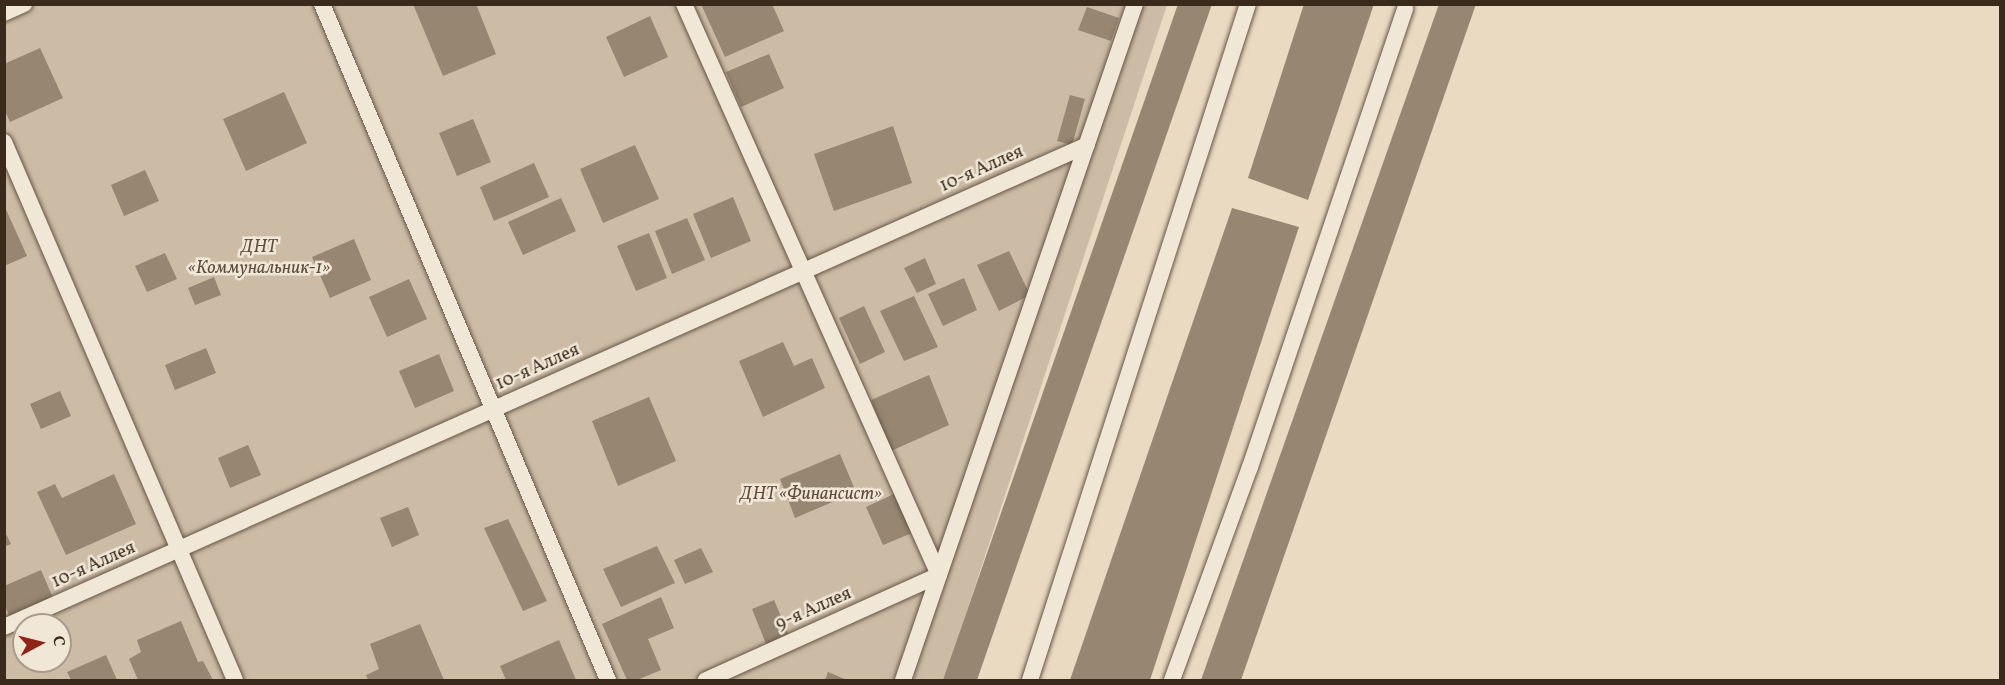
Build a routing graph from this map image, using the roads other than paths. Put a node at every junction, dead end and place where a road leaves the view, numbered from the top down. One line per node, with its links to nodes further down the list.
1 (24, 4): 7 (lane)
2 (322, 4): 11 (lane)
3 (684, 4): 10 (lane)
4 (1135, 4): 9 (lane)
5 (1248, 4): 19 (lane)
6 (1405, 9): 20 (lane)
7 (4, 14)
8 (4, 142): 12 (lane)
9 (1087, 145): 10 (lane, 10-я Аллея); 13 (lane)
10 (803, 271): 11 (lane, 10-я Аллея); 13 (lane)
11 (493, 409): 12 (lane, 10-я Аллея); 16 (lane)
12 (180, 549): 14 (lane, 10-я Аллея); 15 (lane)
13 (939, 574): 17 (lane, 9-я Аллея); 18 (lane)
14 (4, 627)
15 (235, 681)
16 (608, 681)
17 (706, 681)
18 (903, 681)
19 (1030, 681)
20 (1172, 681)

